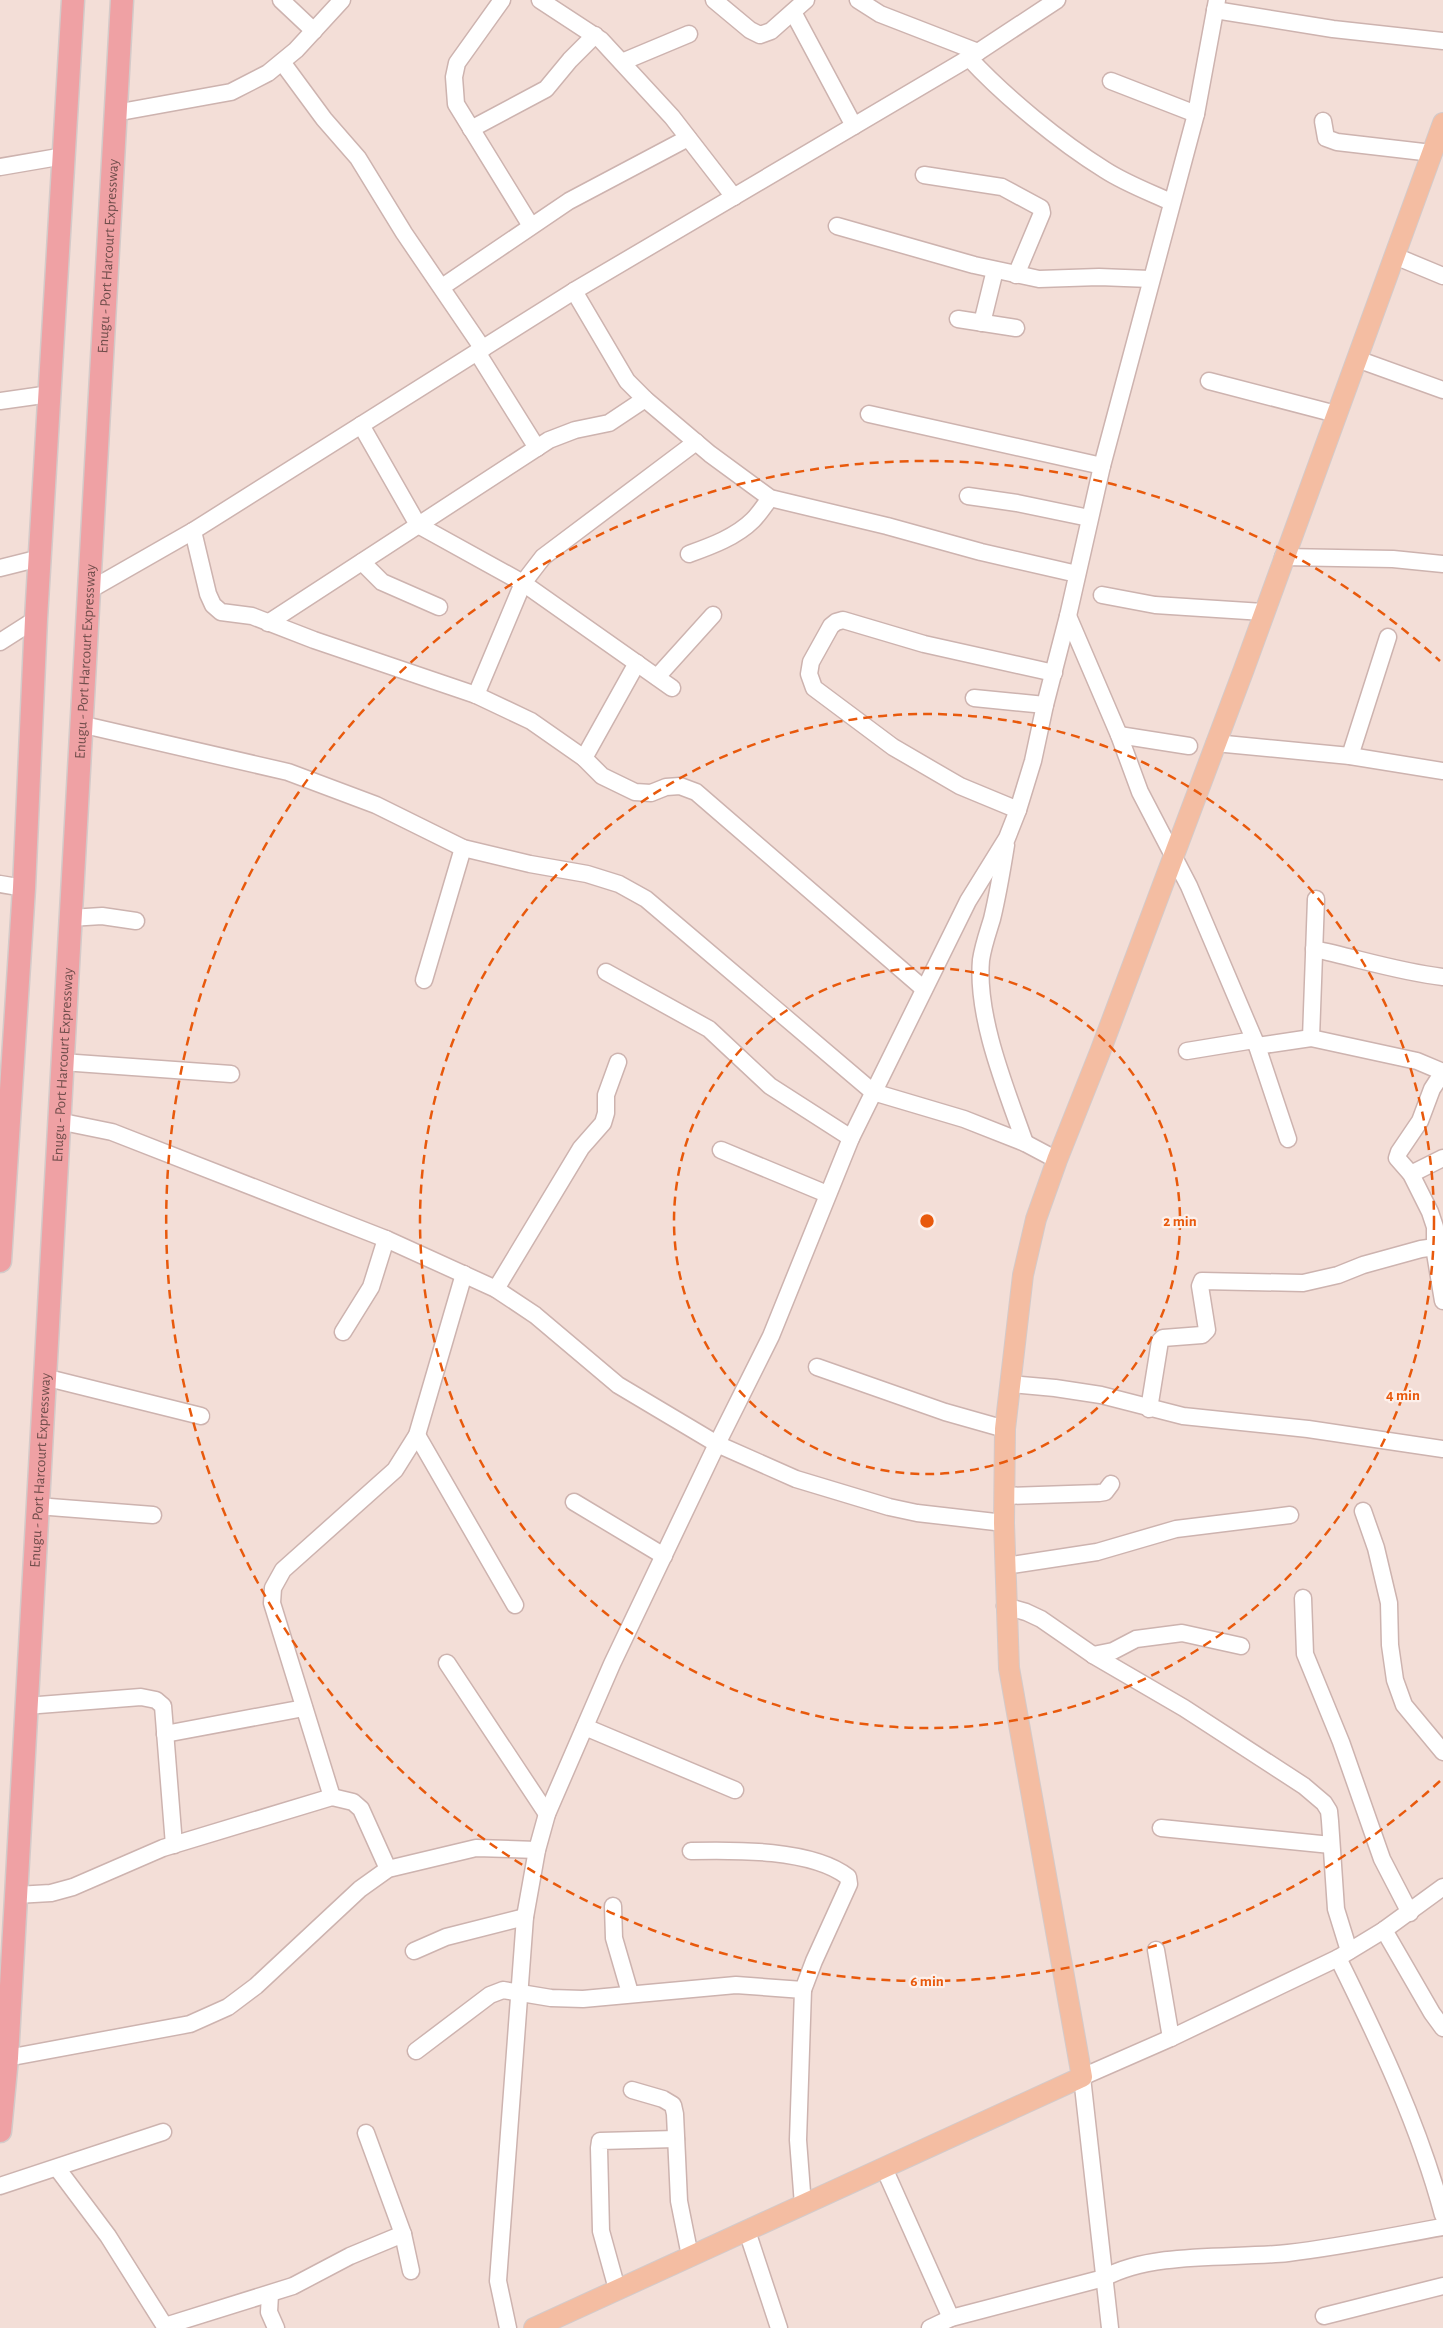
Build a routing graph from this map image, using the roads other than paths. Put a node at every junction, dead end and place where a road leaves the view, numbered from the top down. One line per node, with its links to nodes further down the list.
1 (73, 0): 28 (highway)
2 (122, 0): 21 (highway, Enugu - Port Harcourt Expressway)
3 (281, 0): 13 (street)
4 (342, 0): 13 (street)
5 (502, 0): 25 (street)
6 (540, 0): 15 (street)
7 (714, 0): 12 (street)
8 (806, 0): 12 (street)
9 (858, 0): 17 (street)
10 (1057, 0): 17 (street)
11 (1216, 5): 16 (street); 22 (street)
12 (793, 12): 24 (street)
13 (314, 31): 18 (street)
14 (690, 34): 19 (street)
15 (595, 35): 19 (street); 25 (street)
16 (1443, 41)
17 (974, 55): 24 (street); 32 (street)
18 (282, 62): 21 (street); 40 (street)
19 (622, 62): 26 (street)
20 (1111, 82): 22 (street)
21 (115, 113): 71 (highway, Enugu - Port Harcourt Expressway)
22 (1196, 114): 32 (street)
23 (1323, 122): 27 (street)
24 (854, 126): 31 (street)
25 (471, 129): 33 (street)
26 (688, 138): 31 (street); 33 (street)
27 (1439, 139): 35 (main road)
28 (64, 156): 29 (street); 49 (highway)
29 (0, 167)
30 (924, 176): 37 (street)
31 (734, 197): 41 (street)
32 (1171, 202): 39 (street)
33 (531, 226): 40 (street)
34 (836, 226): 36 (street)
35 (1394, 256): 38 (street); 46 (main road)
36 (995, 270): 37 (street); 43 (street)
37 (1016, 275): 39 (street)
38 (1443, 276)
39 (1150, 280): 57 (street)
40 (442, 287): 45 (street)
41 (574, 291): 45 (street); 50 (street)
42 (958, 319): 43 (street)
43 (982, 323): 44 (street)
44 (1016, 328)
45 (480, 350): 54 (street); 56 (street)
46 (1357, 359): 48 (street); 53 (main road)
47 (1209, 381): 53 (street)
48 (1443, 390)
49 (50, 394): 51 (street); 65 (highway)
50 (645, 400): 55 (street); 56 (street)
51 (0, 401)
52 (869, 414): 57 (street)
53 (1336, 414): 64 (main road)
54 (362, 425): 61 (street); 62 (street)
55 (696, 442): 59 (street); 70 (street)
56 (537, 448): 61 (street)
57 (1102, 466): 60 (street)
58 (968, 496): 60 (street)
59 (770, 498): 63 (street); 69 (street)
60 (1089, 518): 69 (street)
61 (418, 526): 66 (street); 70 (street)
62 (193, 531): 71 (street); 78 (street)
63 (689, 554)
64 (1283, 557): 67 (street); 74 (main road)
65 (40, 558): 68 (street); 77 (highway)
66 (362, 562): 73 (street); 78 (street)
67 (1443, 564)
68 (0, 568)
69 (1077, 574): 76 (street)
70 (523, 583): 81 (street); 85 (street)
71 (88, 591): 88 (highway, Enugu - Port Harcourt Expressway)
72 (1102, 595): 74 (street)
73 (439, 607)
74 (1263, 612): 90 (main road)
75 (713, 615): 83 (street)
76 (1068, 616): 82 (street); 89 (street)
77 (36, 619): 80 (street); 100 (highway)
78 (268, 623): 85 (street)
79 (1388, 637): 92 (street)
80 (0, 642)
81 (637, 663): 83 (street); 93 (street)
82 (1054, 673): 87 (street); 95 (street)
83 (657, 678): 84 (street)
84 (672, 688)
85 (476, 695): 93 (street)
86 (974, 698): 87 (street)
87 (1044, 705): 95 (street)
88 (80, 724): 97 (street); 102 (highway, Enugu - Port Harcourt Expressway)
89 (1119, 735): 91 (street); 98 (street)
90 (1215, 743): 92 (street); 98 (main road)
91 (1189, 746)
92 (1350, 756): 94 (street)
93 (584, 758): 108 (street)
94 (1443, 771)
95 (1018, 810): 96 (street)
96 (1007, 838): 108 (street); 122 (street)
97 (463, 848): 107 (street); 117 (street)
98 (1173, 856): 110 (street); 125 (main road)
99 (0, 884): 100 (street)
100 (24, 888): 116 (highway)
101 (1316, 899): 104 (street)
102 (70, 918): 103 (street); 112 (highway, Enugu - Port Harcourt Expressway)
103 (136, 921)
104 (1314, 949): 106 (street); 109 (street)
105 (606, 972): 119 (street)
106 (1443, 977)
107 (424, 980)
108 (924, 988): 117 (street)
109 (1311, 1038): 110 (street); 114 (street)
110 (1255, 1043): 111 (street); 120 (street)
111 (1188, 1051)
112 (62, 1062): 115 (street); 118 (highway, Enugu - Port Harcourt Expressway)
113 (618, 1062): 132 (street)
114 (1443, 1072): 126 (street)
115 (231, 1074)
116 (6, 1087): 121 (highway)
117 (873, 1092): 119 (street); 122 (street)
118 (58, 1121): 128 (street); 136 (highway, Enugu - Port Harcourt Expressway)
119 (851, 1138): 127 (street)
120 (1288, 1139)
121 (4, 1142): 130 (highway)
122 (1025, 1143): 125 (street)
123 (721, 1150): 127 (street)
124 (1443, 1158): 126 (street)
125 (1057, 1160): 137 (main road)
126 (1411, 1174): 129 (street)
127 (827, 1194): 142 (street)
128 (386, 1239): 131 (street); 134 (street)
129 (1435, 1248): 133 (street); 138 (street)
130 (0, 1261)
131 (464, 1274): 132 (street); 141 (street)
132 (496, 1289): 142 (street)
133 (1443, 1301)
134 (343, 1332)
135 (817, 1367): 140 (street)
136 (44, 1377): 139 (street); 147 (highway, Enugu - Port Harcourt Expressway)
137 (1010, 1384): 138 (street); 140 (main road)
138 (1149, 1408): 143 (street)
139 (201, 1416)
140 (1005, 1429): 145 (main road)
141 (417, 1434): 155 (street); 163 (street)
142 (717, 1444): 151 (street); 152 (street)
143 (1443, 1449)
144 (1111, 1484): 145 (street)
145 (1005, 1496): 151 (main road)
146 (574, 1502): 152 (street)
147 (37, 1506): 149 (street); 162 (highway, Enugu - Port Harcourt Expressway)
148 (1364, 1511): 166 (street)
149 (153, 1515)
150 (1290, 1516): 153 (street)
151 (1004, 1523): 153 (main road)
152 (664, 1556): 164 (street)
153 (1005, 1566): 156 (main road)
154 (1303, 1598): 179 (street)
155 (515, 1605)
156 (1005, 1606): 159 (street); 192 (main road)
157 (1241, 1646): 158 (street)
158 (1113, 1651): 159 (street); 161 (street)
159 (1093, 1655): 161 (street)
160 (446, 1663): 169 (street)
161 (1117, 1669): 172 (street)
162 (26, 1706): 165 (street); 177 (highway, Enugu - Port Harcourt Expressway)
163 (304, 1708): 165 (street); 168 (street)
164 (585, 1727): 167 (street); 169 (street)
165 (165, 1734): 171 (street)
166 (1443, 1752)
167 (736, 1790)
168 (332, 1797): 171 (street); 175 (street)
169 (547, 1814): 173 (street)
170 (1161, 1828): 172 (street)
171 (174, 1845): 177 (street)
172 (1331, 1845): 184 (street)
173 (537, 1850): 175 (street); 180 (street)
174 (691, 1851): 185 (street)
175 (388, 1868): 191 (street)
176 (1443, 1887): 179 (street)
177 (16, 1895): 191 (highway, Enugu - Port Harcourt Expressway)
178 (612, 1906): 187 (street)
179 (1410, 1913): 181 (street)
180 (524, 1917): 183 (street); 186 (street)
181 (1384, 1930): 184 (street); 188 (street)
182 (1156, 1950): 189 (street)
183 (414, 1952)
184 (1343, 1954): 189 (street); 202 (street)
185 (804, 1990): 187 (street); 201 (street)
186 (518, 1992): 187 (street); 190 (street); 216 (street)
187 (630, 1993)
188 (1443, 2028)
189 (1171, 2038): 192 (street)
190 (416, 2052)
191 (7, 2058): 194 (highway, Enugu - Port Harcourt Expressway)
192 (1082, 2077): 199 (main road); 208 (street)
193 (632, 2090): 197 (street)
194 (0, 2131)
195 (163, 2132): 198 (street)
196 (366, 2133): 205 (street)
197 (676, 2139): 206 (street); 210 (street)
198 (57, 2168): 200 (street); 214 (street)
199 (884, 2168): 201 (main road); 213 (street)
200 (0, 2186)
201 (803, 2205): 204 (main road)
202 (1443, 2215)
203 (1443, 2227): 208 (street)
204 (747, 2231): 206 (main road); 218 (street)
205 (403, 2234): 207 (street); 211 (street)
206 (690, 2256): 210 (main road)
207 (411, 2271)
208 (1104, 2278): 213 (street); 220 (street)
209 (1443, 2286): 212 (street)
210 (617, 2289): 217 (main road)
211 (270, 2294): 214 (street); 215 (street)
212 (1324, 2316)
213 (951, 2318): 219 (street)
214 (165, 2327)
215 (276, 2328)
216 (508, 2328)
217 (534, 2328)
218 (779, 2328)
219 (930, 2328)
220 (1110, 2328)

